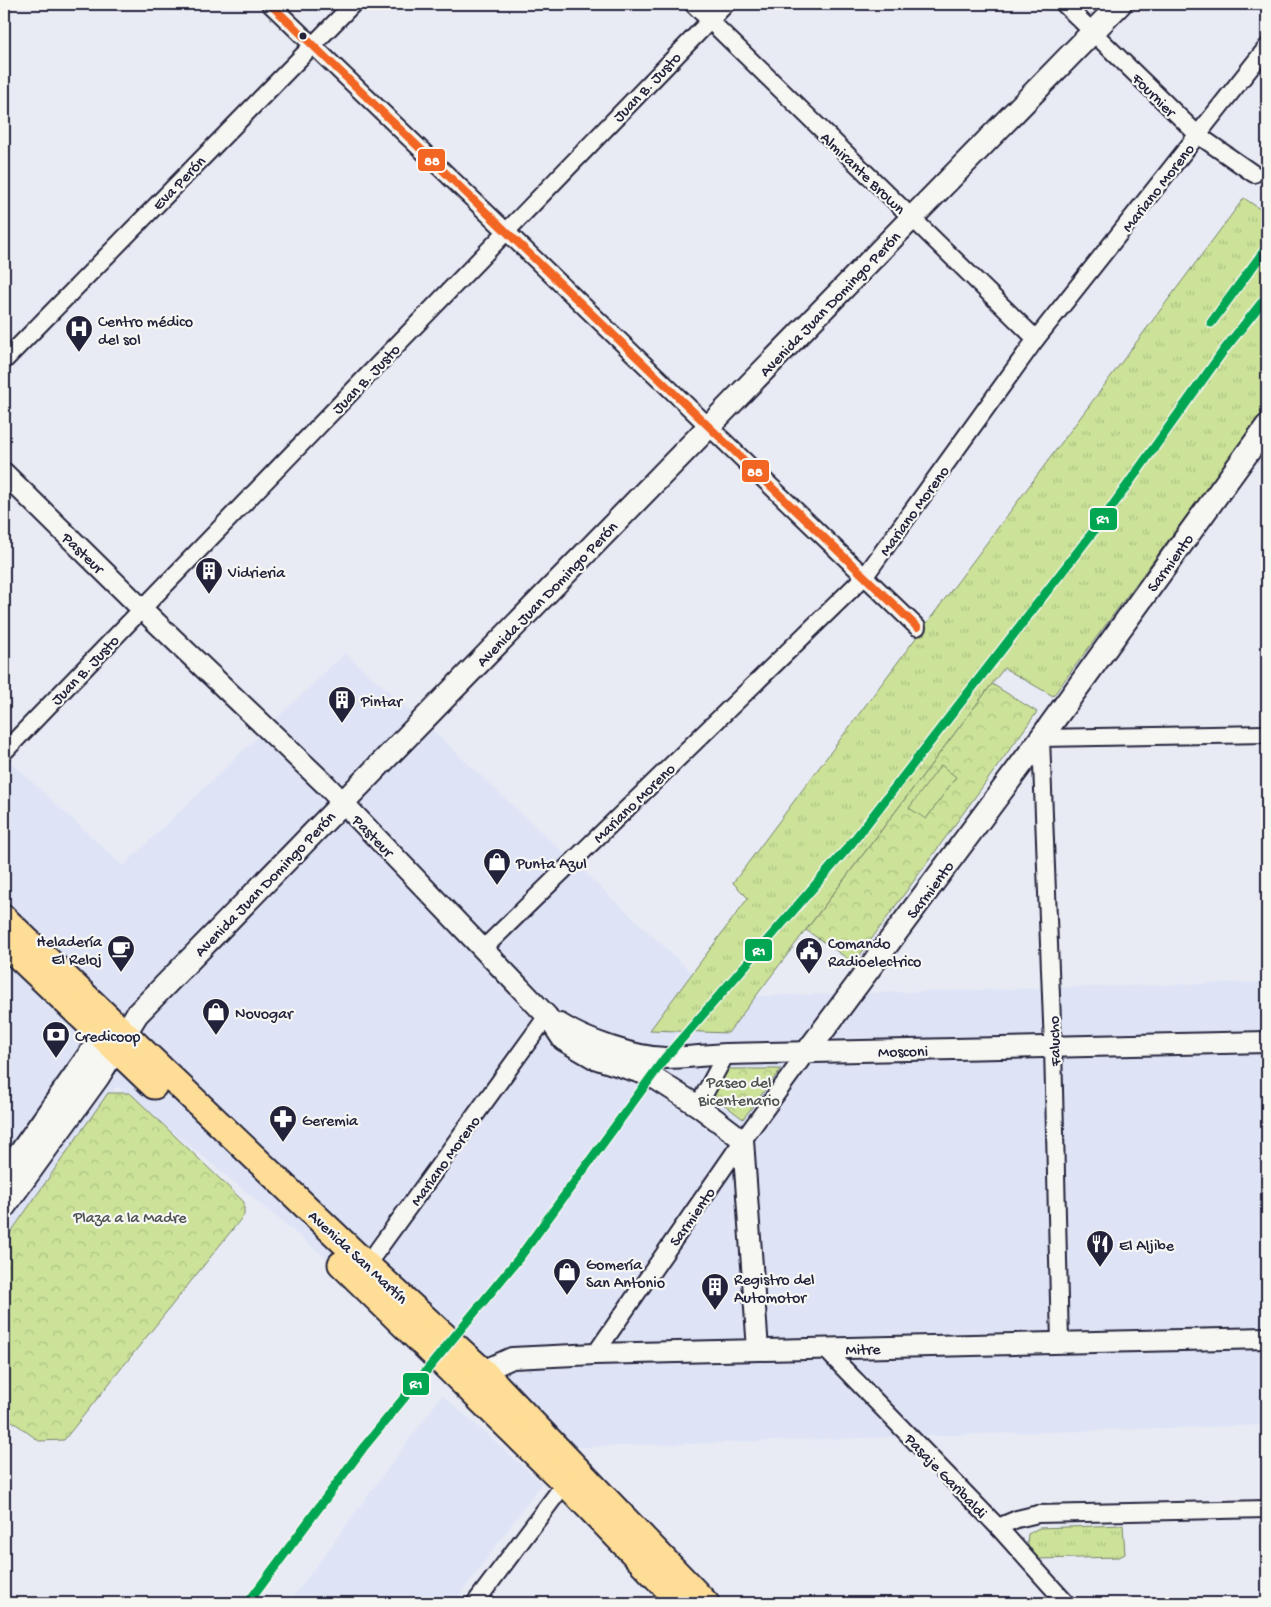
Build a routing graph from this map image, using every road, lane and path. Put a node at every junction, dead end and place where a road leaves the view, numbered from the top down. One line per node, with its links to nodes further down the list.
1 (270, 4): 10 (street)
2 (353, 4): 10 (street, Eva Perón)
3 (693, 4): 8 (street, Almirante Brown)
4 (726, 4): 8 (street, Juan B. Justo)
5 (1064, 4): 9 (street, Fournier)
6 (1101, 4): 9 (main road, Avenida Juan Domingo Perón)
7 (1120, 4): 9 (main road, Avenida Juan Domingo Perón)
8 (710, 21): 14 (street, Almirante Brown); 15 (street, Juan B. Justo)
9 (1088, 27): 12 (street, Fournier); 14 (main road, Avenida Juan Domingo Perón)
10 (313, 45): 15 (street); 17 (street, Eva Perón)
11 (1267, 46): 12 (street, Mariano Moreno)
12 (1198, 135): 13 (street, Fournier); 16 (street, Mariano Moreno)
13 (1254, 174)
14 (906, 214): 16 (street, Almirante Brown); 18 (main road, Avenida Juan Domingo Perón)
15 (506, 231): 18 (street); 22 (street, Juan B. Justo)
16 (1036, 339): 21 (street, Mariano Moreno)
17 (4, 361)
18 (704, 422): 21 (street); 27 (main road, Avenida Juan Domingo Perón)
19 (1265, 432): 25 (main road, Sarmiento)
20 (4, 473): 22 (street, Pasteur)
21 (865, 576): 23 (street); 30 (street, Mariano Moreno)
22 (142, 609): 26 (street, Juan B. Justo); 27 (street, Pasteur)
23 (917, 627)
24 (1267, 734): 25 (street)
25 (1041, 738): 34 (street, Falucho); 35 (main road, Sarmiento)
26 (4, 752)
27 (338, 798): 30 (street, Pasteur); 32 (main road, Avenida Juan Domingo Perón)
28 (4, 918): 32 (main road, Avenida San Martín)
29 (4, 943): 32 (main road, Avenida San Martín)
30 (484, 948): 31 (street, Pasteur)
31 (548, 1016): 36 (street, Mosconi); 37 (street, Pasteur); 41 (street, Mariano Moreno)
32 (114, 1035): 39 (main road, Avenida Juan Domingo Perón); 40 (main road, Avenida Juan Domingo Perón); 41 (main road, Avenida San Martín)
33 (1267, 1042): 34 (street, Mosconi)
34 (1053, 1047): 35 (street, Mosconi); 43 (street, Falucho)
35 (807, 1052): 36 (street, Mosconi); 38 (street, Sarmiento)
36 (726, 1054): 37 (street)
37 (698, 1106): 38 (street, Pasteur)
38 (743, 1140): 45 (street); 46 (street, Sarmiento)
39 (4, 1176)
40 (4, 1207)
41 (362, 1272): 47 (main road, Avenida San Martín)
42 (1267, 1338): 43 (street, Mitre)
43 (1060, 1343): 44 (street, Mitre)
44 (825, 1348): 45 (street, Mitre); 50 (street, Pasaje Garibaldi)
45 (758, 1350): 46 (street, Mitre)
46 (595, 1354): 47 (street, Mitre)
47 (475, 1378): 48 (main road, Avenida San Martín); 53 (main road, Avenida San Martín)
48 (565, 1483): 51 (street); 52 (main road, Avenida San Martín)
49 (1267, 1509): 50 (street)
50 (998, 1528): 54 (street, Pasaje Garibaldi)
51 (475, 1603)
52 (681, 1603)
53 (706, 1603)
54 (1066, 1603)

